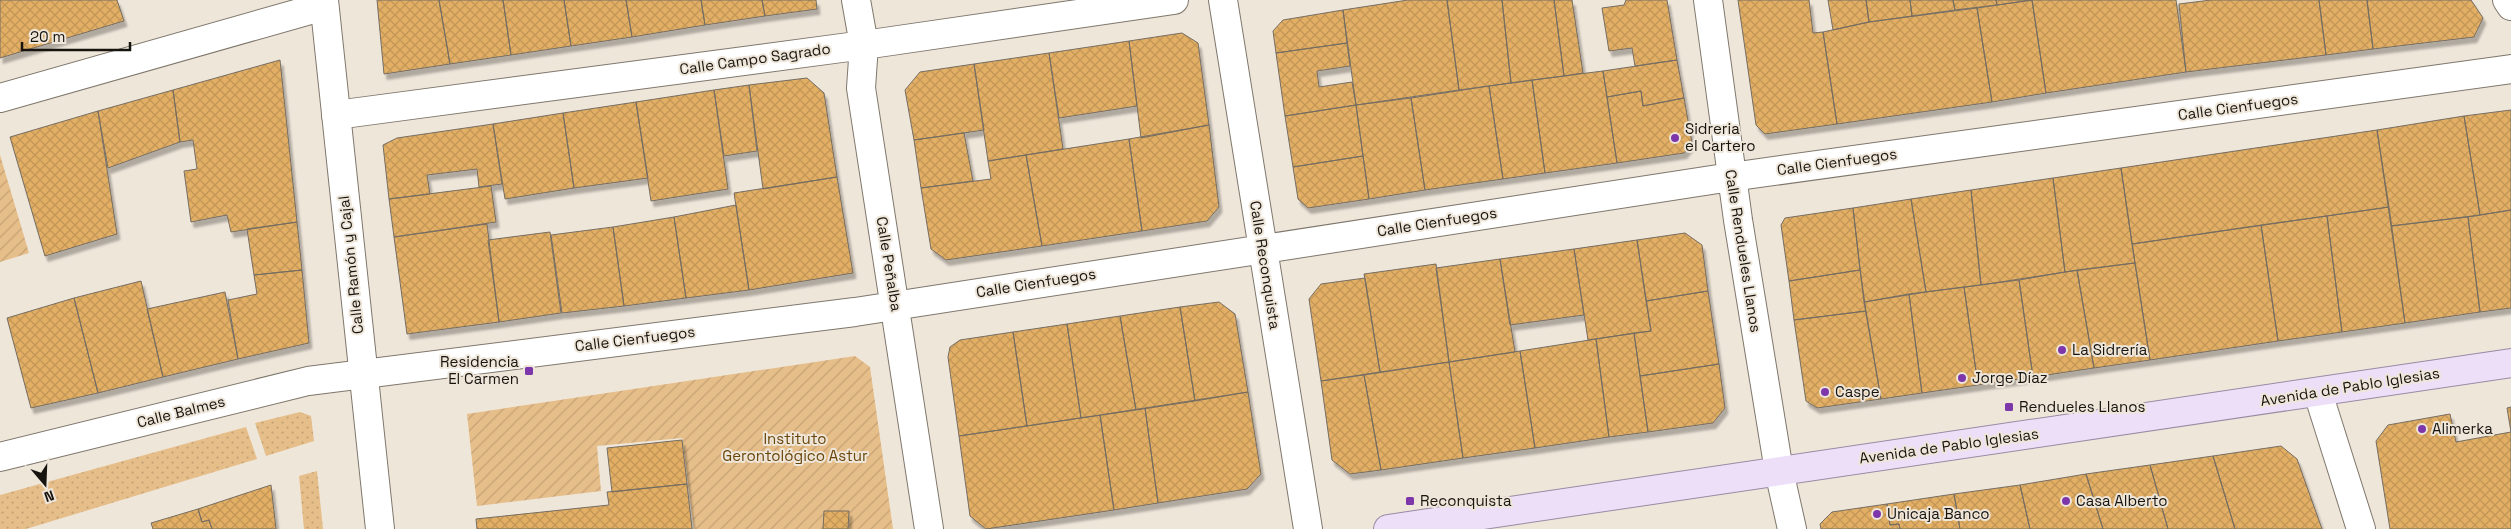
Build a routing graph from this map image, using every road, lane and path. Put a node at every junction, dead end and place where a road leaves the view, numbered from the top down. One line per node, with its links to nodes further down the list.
1 (856, 0): 8 (street, Calle Peñalba)
2 (1174, 0): 8 (street, Calle Campo Sagrado)
3 (1223, 0): 13 (street, Calle Reconquista)
4 (1708, 0): 12 (street, Calle Rendueles Llanos)
5 (2507, 0): 7 (street)
6 (324, 3): 10 (street); 11 (street, Calle Ramón y Cajal)
7 (2511, 6)
8 (864, 45): 11 (street, Calle Campo Sagrado); 14 (street, Calle Peñalba)
9 (2511, 68): 12 (street, Calle Cienfuegos)
10 (0, 98)
11 (336, 115): 16 (street, Calle Ramón y Cajal)
12 (1731, 177): 13 (street, Calle Cienfuegos); 19 (street, Calle Rendueles Llanos)
13 (1262, 248): 14 (street, Calle Cienfuegos); 23 (street, Calle Reconquista)
14 (896, 305): 16 (street, Calle Cienfuegos); 22 (street, Calle Peñalba)
15 (2511, 363): 17 (main road, Avenida de Pablo Iglesias)
16 (362, 373): 18 (street, Calle Balmes); 21 (street, Calle Ramón y Cajal)
17 (2318, 392): 19 (main road, Avenida de Pablo Iglesias); 26 (street)
18 (0, 457)
19 (1779, 471): 20 (main road, Avenida de Pablo Iglesias); 25 (street, Calle Rendueles Llanos)
20 (1475, 522): 24 (main road, Avenida de Pablo Iglesias)
21 (380, 529)
22 (928, 529)
23 (1308, 529)
24 (1388, 529)
25 (1792, 529)
26 (2361, 529)

